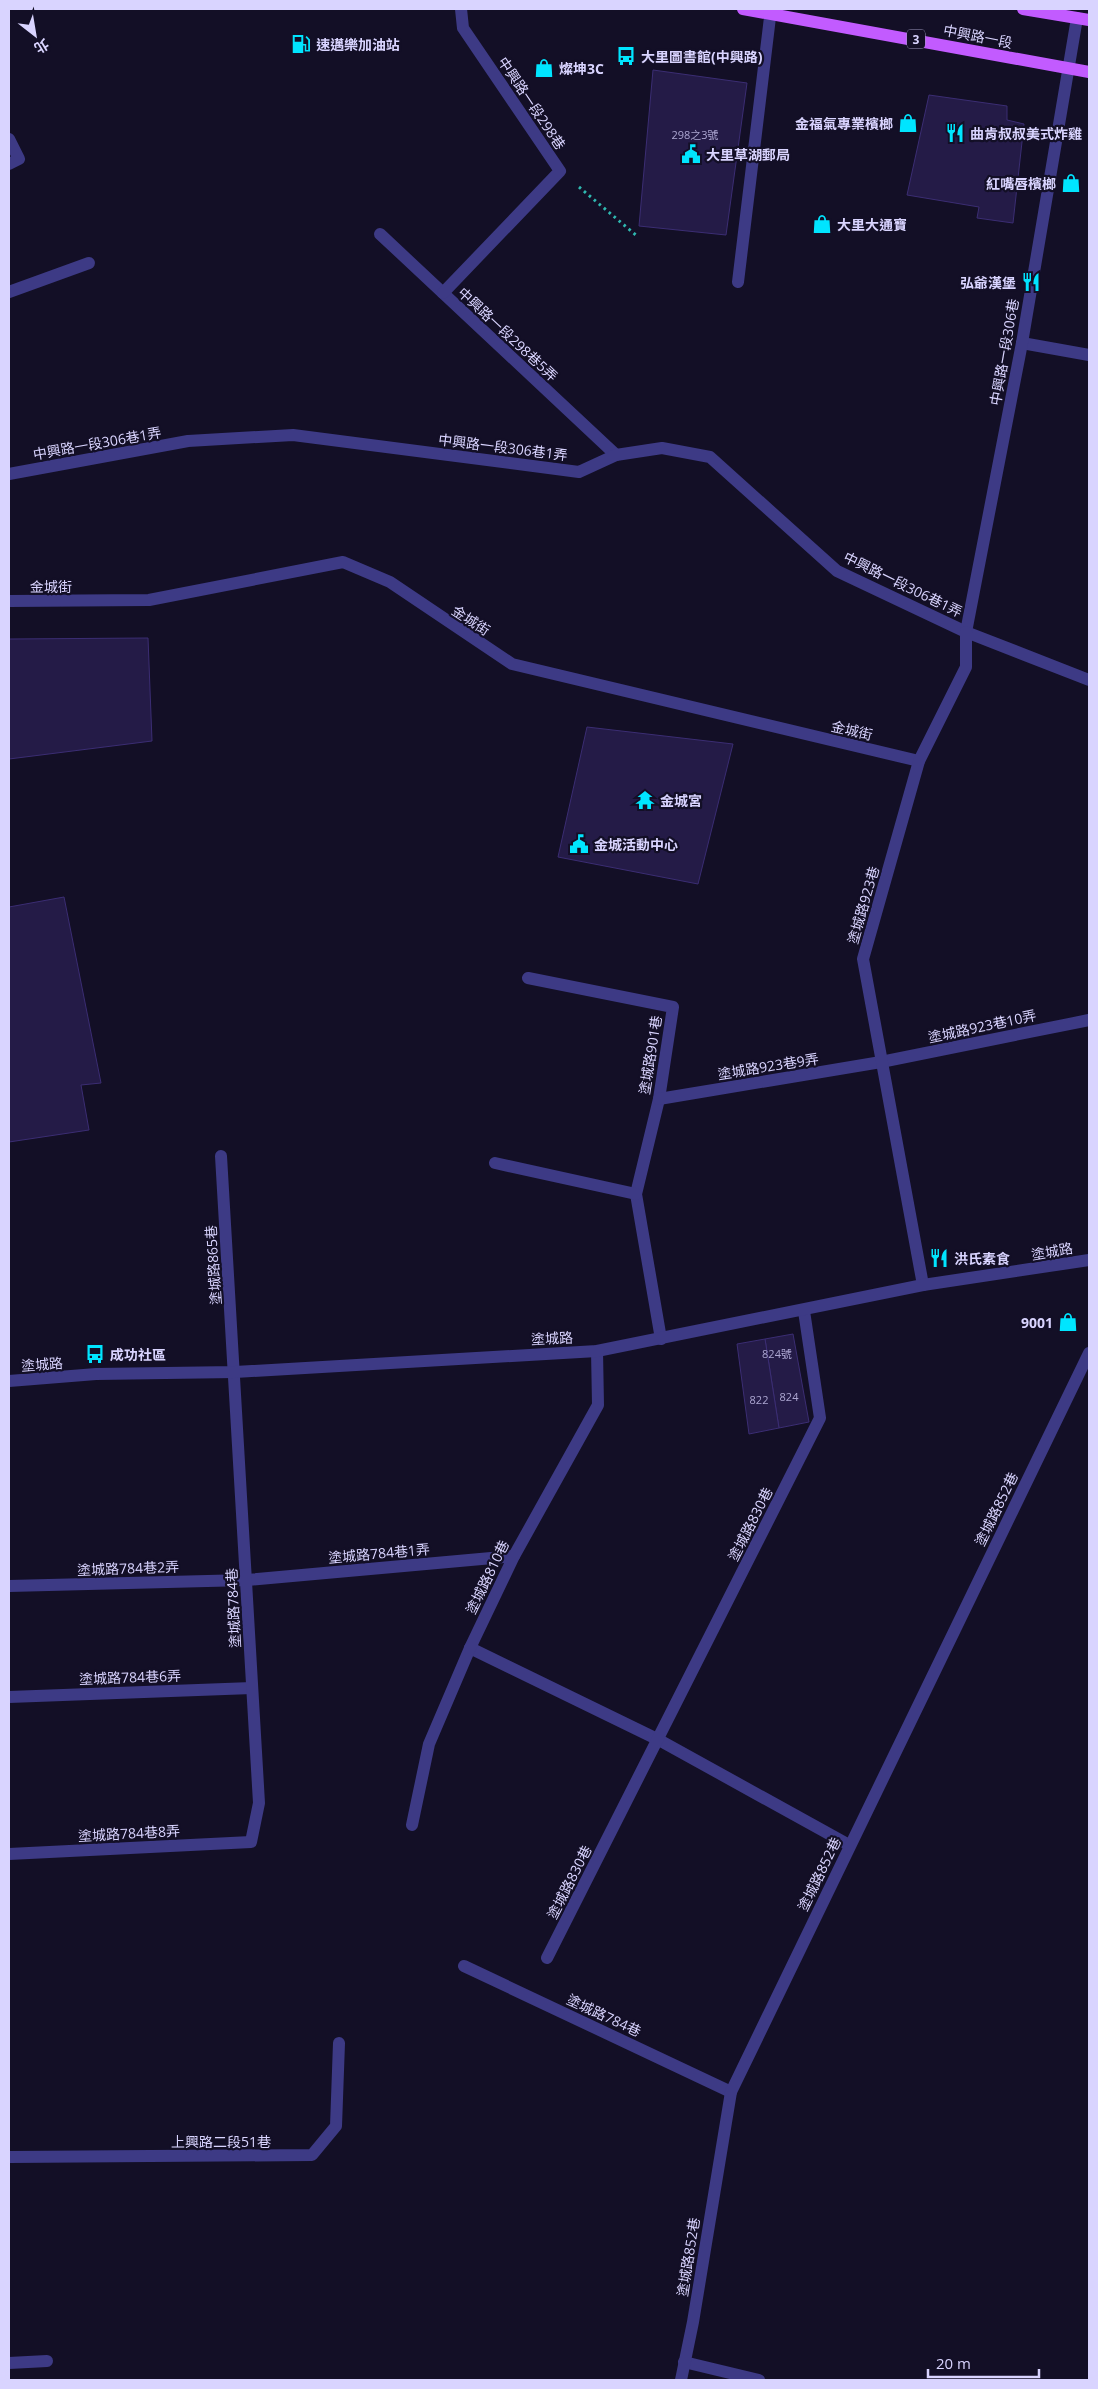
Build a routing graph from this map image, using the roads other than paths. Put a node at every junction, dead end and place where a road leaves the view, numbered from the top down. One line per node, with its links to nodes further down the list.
1 (461, 9): 14 (street, 中興路一段298巷)
2 (743, 9): 4 (main road, 中興路一段 / 3)
3 (1023, 9): 5 (main road)
4 (771, 11): 6 (main road, 中興路一段 / 3); 12 (street)
5 (1083, 19): 6 (street, 中興路一段306巷)
6 (1068, 68): 7 (main road, 中興路一段 / 3); 15 (street, 中興路一段306巷)
7 (1089, 72)
8 (9, 139): 9 (street)
9 (14, 161)
10 (380, 234): 14 (street, 中興路一段298巷5弄)
11 (89, 263): 13 (street)
12 (738, 282)
13 (9, 292)
14 (443, 293): 17 (street, 中興路一段298巷5弄)
15 (1022, 343): 16 (street); 20 (street, 中興路一段306巷)
16 (1089, 355)
17 (616, 455): 18 (street, 中興路一段306巷1弄); 20 (street, 中興路一段306巷1弄)
18 (9, 474)
19 (9, 602): 22 (street, 金城街)
20 (966, 632): 21 (street, 中興路一段306巷1弄); 22 (street, 塗城路923巷)
21 (1089, 680)
22 (919, 761): 25 (street, 塗城路923巷)
23 (528, 978): 26 (street, 塗城路901巷)
24 (1089, 1020): 25 (street, 塗城路923巷10弄)
25 (881, 1062): 26 (street, 塗城路923巷9弄); 31 (street, 塗城路923巷)
26 (659, 1099): 29 (street, 塗城路901巷)
27 (221, 1156): 36 (street, 塗城路865巷)
28 (495, 1163): 29 (street)
29 (636, 1194): 33 (street, 塗城路901巷)
30 (1089, 1260): 31 (street, 塗城路)
31 (923, 1285): 32 (street, 塗城路)
32 (804, 1311): 33 (street, 塗城路); 44 (street, 塗城路830巷)
33 (661, 1339): 34 (street, 塗城路)
34 (597, 1351): 36 (street, 塗城路); 38 (street, 塗城路810巷)
35 (1089, 1354): 47 (street, 塗城路852巷)
36 (235, 1372): 37 (street, 塗城路); 39 (street, 塗城路784巷)
37 (9, 1381)
38 (514, 1556): 39 (street, 塗城路784巷1弄); 41 (street, 塗城路810巷)
39 (247, 1580): 40 (street, 塗城路784巷2弄); 42 (street, 塗城路784巷)
40 (9, 1586)
41 (470, 1648): 44 (street); 45 (street, 塗城路810巷)
42 (252, 1688): 43 (street, 塗城路784巷6弄); 46 (street, 塗城路784巷)
43 (9, 1696)
44 (658, 1740): 47 (street); 49 (street, 塗城路830巷)
45 (412, 1825)
46 (251, 1842): 48 (street, 塗城路784巷8弄)
47 (849, 1845): 52 (street, 塗城路852巷)
48 (9, 1854)
49 (547, 1958)
50 (464, 1966): 52 (street, 塗城路784巷)
51 (339, 2043): 53 (street, 上興路二段51巷)
52 (731, 2092): 55 (street, 塗城路852巷)
53 (9, 2157)
54 (47, 2361): 56 (street)
55 (684, 2362): 57 (street, 塗城路852巷); 58 (street)
56 (9, 2363)
57 (681, 2380)
58 (759, 2380)

